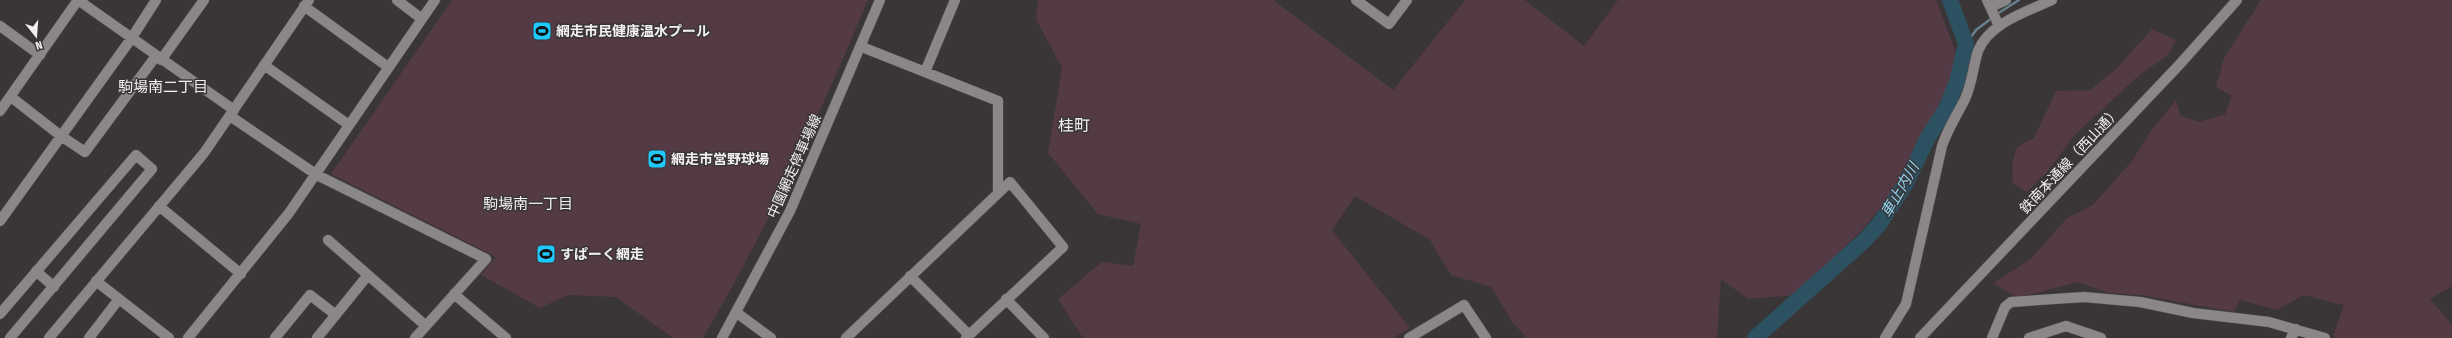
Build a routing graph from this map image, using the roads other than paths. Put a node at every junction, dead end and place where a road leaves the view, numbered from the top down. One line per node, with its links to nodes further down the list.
1 (78, 0): 18 (street); 20 (street)
2 (156, 0): 18 (street)
3 (204, 0): 21 (street)
4 (397, 0): 15 (street)
5 (435, 0): 15 (street)
6 (880, 0): 19 (street, 中園網走停車場線)
7 (955, 0): 24 (street)
8 (1356, 0): 9 (street)
9 (1407, 0)
10 (2006, 0): 14 (street)
11 (2052, 0): 16 (street)
12 (2237, 0): 67 (street, 鉄南本通線（西山通）)
13 (306, 2): 22 (street); 23 (street)
14 (1990, 6): 16 (street)
15 (422, 19): 23 (street)
16 (1998, 23): 66 (street)
17 (0, 26): 20 (street)
18 (131, 39): 21 (street); 29 (street)
19 (862, 47): 24 (street); 44 (street, 中園網走停車場線)
20 (40, 55): 25 (street)
21 (159, 58): 27 (street); 29 (street)
22 (264, 65): 27 (street); 28 (street)
23 (388, 67): 28 (street)
24 (926, 72): 31 (street)
25 (10, 97): 26 (street); 29 (street)
26 (0, 110)
27 (232, 113): 30 (street); 32 (street)
28 (349, 125): 30 (street)
29 (61, 136): 33 (street)
30 (317, 175): 36 (street); 41 (street)
31 (998, 191): 38 (street); 43 (street)
32 (159, 206): 36 (street); 39 (street)
33 (1, 216)
34 (328, 240): 37 (street)
35 (36, 270): 40 (street); 40 (street); 45 (street)
36 (241, 274): 55 (street)
37 (368, 275): 46 (street); 47 (street)
38 (910, 276): 50 (street); 62 (street)
39 (96, 281): 42 (street); 52 (street)
40 (54, 287): 51 (street)
41 (454, 294): 47 (street); 59 (street)
42 (119, 299): 53 (street); 54 (street)
43 (1006, 299): 50 (street); 63 (street)
44 (737, 313): 60 (street, 中園網走停車場線); 61 (street)
45 (0, 314)
46 (336, 315): 56 (street); 57 (street)
47 (426, 326): 58 (street)
48 (2294, 333): 68 (street); 71 (street)
49 (1420, 335): 64 (street); 65 (street)
50 (968, 337)
51 (10, 338)
52 (49, 338)
53 (88, 338)
54 (169, 338)
55 (188, 338)
56 (275, 338)
57 (317, 338)
58 (415, 338)
59 (506, 338)
60 (722, 338)
61 (771, 338)
62 (846, 338)
63 (1044, 338)
64 (1409, 338)
65 (1486, 338)
66 (1885, 338)
67 (1920, 338)
68 (1992, 338)
69 (2029, 338): 70 (street)
70 (2101, 338)
71 (2325, 338)

